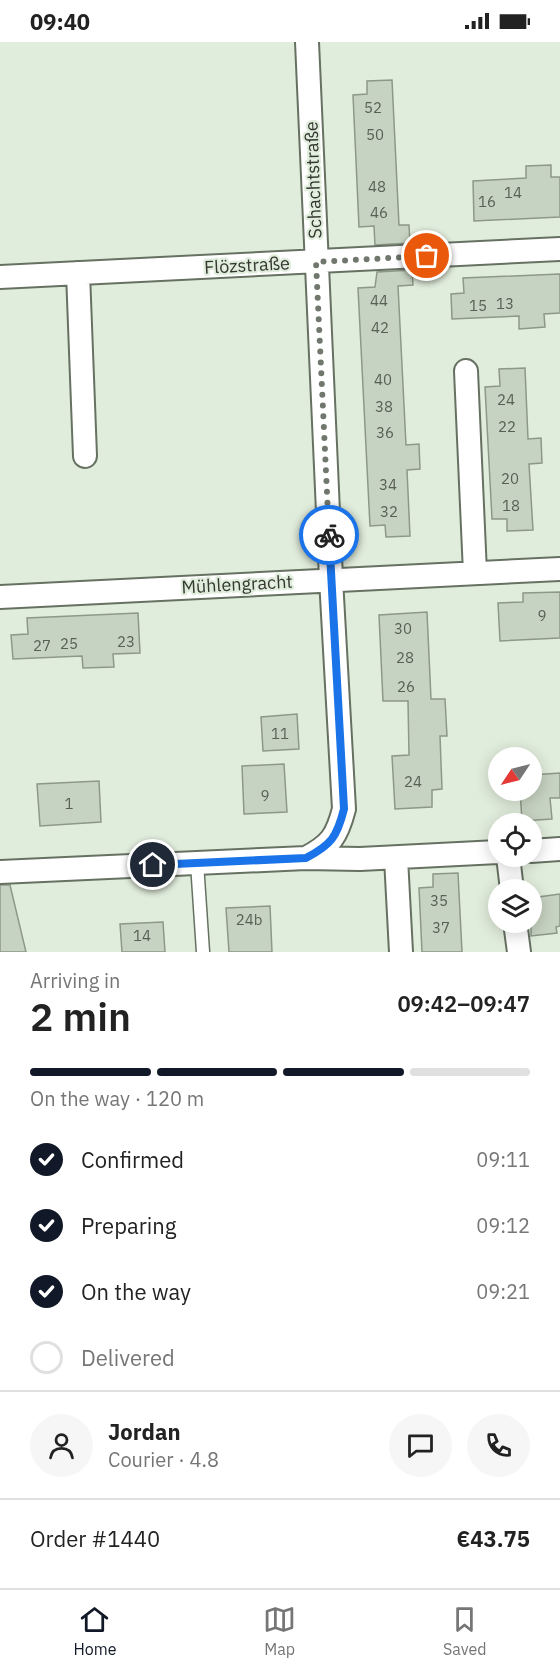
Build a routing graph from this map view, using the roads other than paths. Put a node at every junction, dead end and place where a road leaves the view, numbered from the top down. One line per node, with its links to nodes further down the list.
1 (307, 42): 3 (street, Schachtstraße)
2 (560, 249): 3 (street, Flözstraße)
3 (316, 262): 4 (street, Flözstraße); 10 (street, Schachtstraße)
4 (78, 273): 5 (street, Flözstraße); 7 (street)
5 (0, 277)
6 (466, 371): 9 (street)
7 (85, 456)
8 (560, 569): 9 (street, Mühlengracht)
9 (475, 573): 10 (street, Mühlengracht)
10 (331, 579): 11 (street, Mühlengracht); 15 (street, Schachtstraße)
11 (0, 597)
12 (560, 849): 13 (street)
13 (542, 850)
14 (488, 853): 16 (street)
15 (306, 858): 16 (street); 17 (street)
16 (396, 858): 21 (street)
17 (197, 863): 18 (street); 20 (lane)
18 (0, 872)
19 (516, 933): 22 (street)
20 (203, 952)
21 (401, 952)
22 (519, 952)

